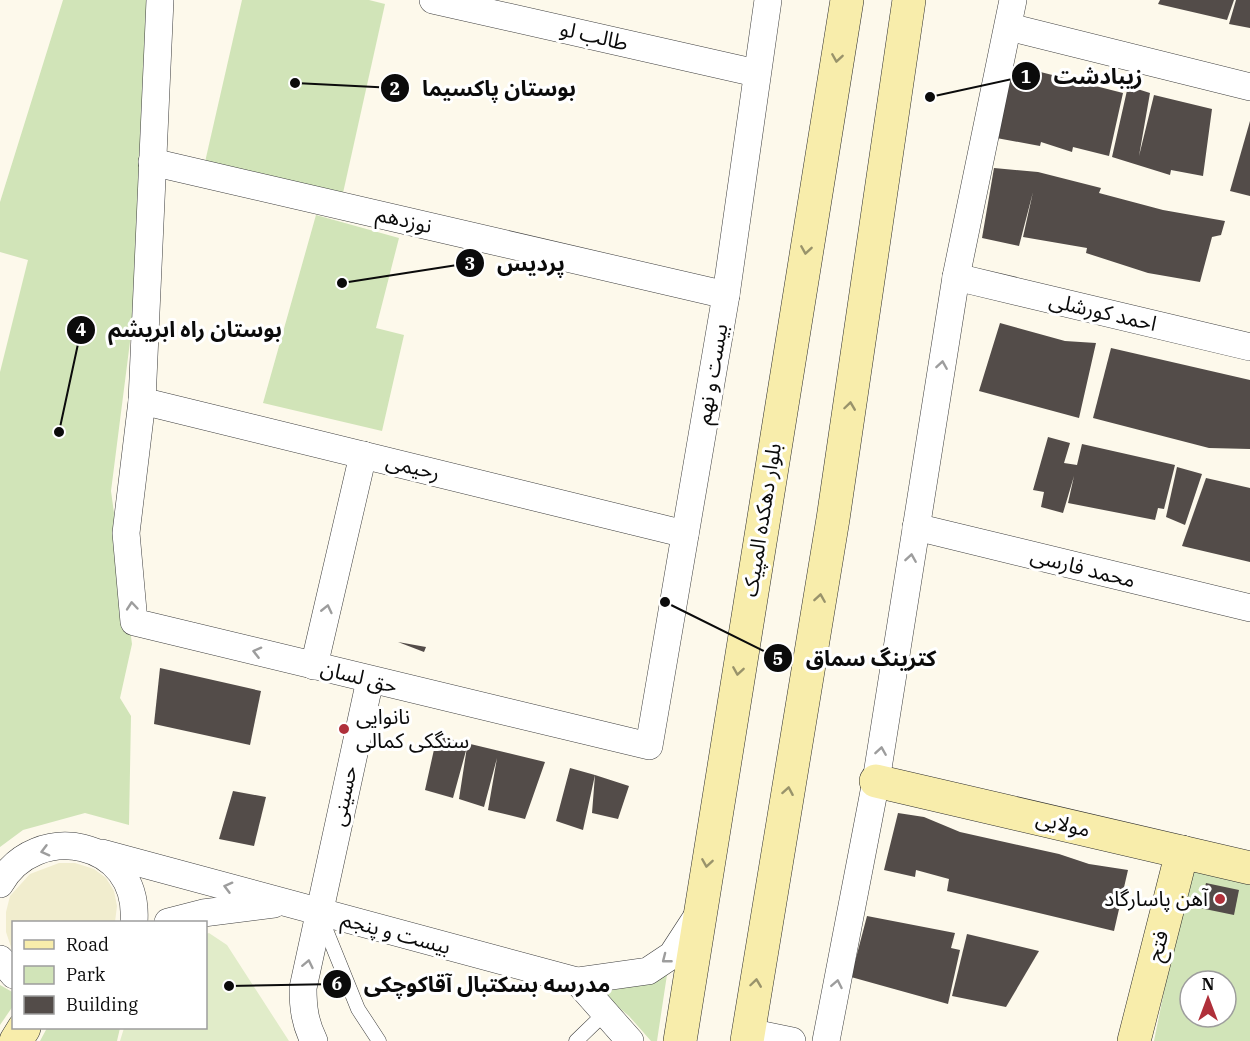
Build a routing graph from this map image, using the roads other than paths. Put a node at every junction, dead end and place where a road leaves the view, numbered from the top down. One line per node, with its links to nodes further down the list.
1 (160, 0): 10 (street)
2 (433, 0): 8 (street, طالب لو)
3 (768, 0): 8 (street, بیست و نهم)
4 (847, 0): 29 (main road, بلوار دهکده المپیک, one-way to 29)
5 (909, 0): 36 (main road, one-way to 5)
6 (1013, 0): 7 (street)
7 (1009, 27): 9 (street); 11 (street)
8 (756, 73): 12 (street, بیست و نهم)
9 (1250, 87)
10 (152, 162): 12 (street, نوزدهم); 14 (street)
11 (956, 277): 13 (street, احمد کورشلی); 16 (street, one-way to 11)
12 (726, 295): 17 (street, بیست و نهم)
13 (1250, 347)
14 (142, 401): 15 (street, رحیمی); 19 (street, حق لسان, one-way to 14)
15 (363, 455): 17 (street, رحیمی); 19 (street, one-way to 15)
16 (916, 527): 18 (street, محمد فارسی); 22 (street, one-way to 16)
17 (685, 534): 21 (street, بیست و نهم)
18 (1250, 608)
19 (314, 666): 20 (street, حق لسان)
20 (370, 680): 21 (street, حق لسان); 28 (street, حسینی)
21 (649, 746)
22 (876, 780): 23 (main road, مولایی); 43 (street, one-way to 22)
23 (1182, 852): 25 (main road, مولایی); 44 (main road, فتح)
24 (102, 853): 26 (street, بیست و پنجم, one-way to 26); 27 (street, بیست و پنجم, one-way to 24); 30 (street)
25 (1250, 868)
26 (0, 884)
27 (284, 902): 28 (street, بیست و پنجم); 31 (street, بیست و پنجم)
28 (319, 912): 34 (street, بیست و پنجم); 37 (street, حسینی, one-way to 28); 38 (lane)
29 (700, 912): 34 (street, one-way to 34); 41 (main road, بلوار دهکده المپیک)
30 (134, 921)
31 (172, 921)
32 (0, 959): 33 (street)
33 (12, 973)
34 (577, 981): 35 (street)
35 (606, 1012): 39 (lane); 40 (street)
36 (748, 1037): 42 (street)
37 (314, 1041)
38 (379, 1041)
39 (576, 1041)
40 (630, 1041)
41 (681, 1041)
42 (792, 1041)
43 (826, 1041)
44 (1134, 1041)

